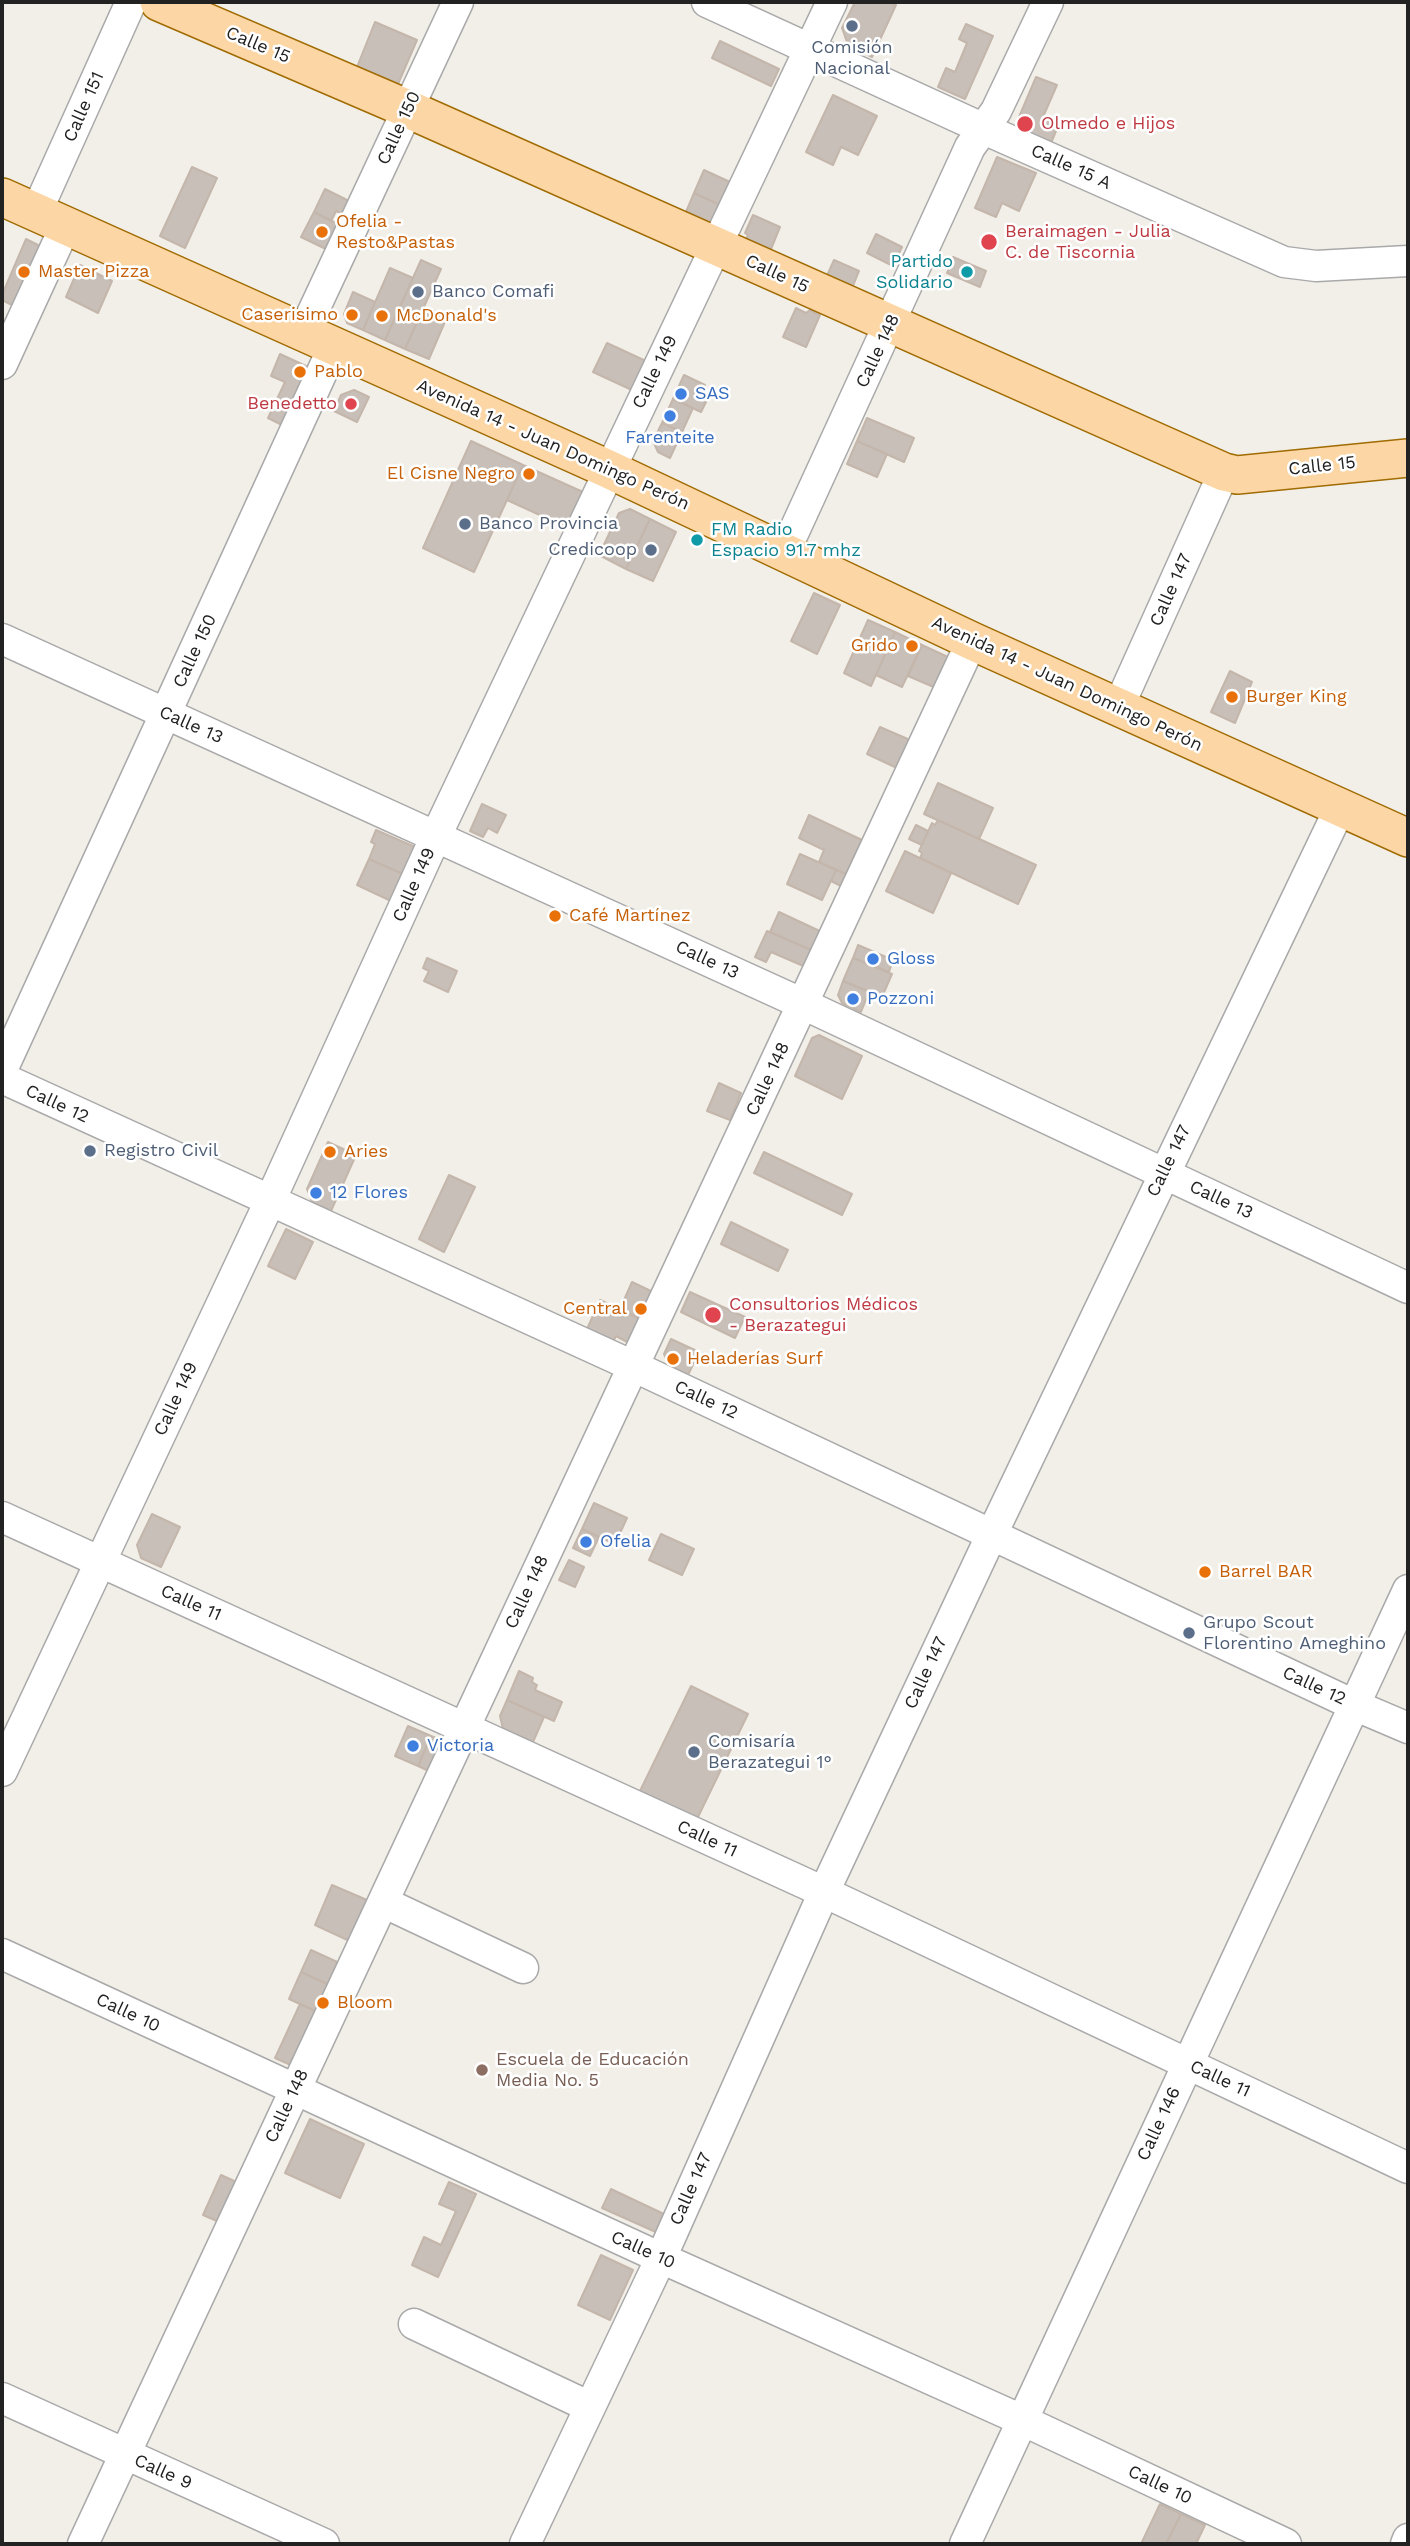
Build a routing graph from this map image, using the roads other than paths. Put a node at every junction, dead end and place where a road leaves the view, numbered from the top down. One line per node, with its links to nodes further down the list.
1 (131, 2): 11 (street, Calle 151)
2 (159, 2): 8 (main road, Calle 15)
3 (458, 2): 8 (street, Calle 150)
4 (708, 2): 7 (street, Calle 15 A)
5 (832, 2): 7 (street, Calle 149)
6 (1048, 2): 9 (street, Calle 148)
7 (811, 48): 9 (street, Calle 15 A); 12 (street, Calle 149)
8 (408, 109): 12 (main road, Calle 15); 15 (street, Calle 150)
9 (984, 129): 13 (street, Calle 15 A); 14 (street, Calle 148)
10 (2, 197): 11 (main road, Avenida 14 - Juan Domingo Perón)
11 (50, 220): 15 (main road, Avenida 14 - Juan Domingo Perón); 16 (street, Calle 151)
12 (715, 246): 14 (main road, Calle 15); 18 (street, Calle 149)
13 (1408, 261)
14 (891, 325): 19 (main road, Calle 15); 20 (street, Calle 148)
15 (319, 338): 18 (main road, Avenida 14 - Juan Domingo Perón); 24 (street, Calle 150)
16 (2, 364)
17 (1408, 458): 19 (main road, Calle 15)
18 (608, 469): 20 (main road, Avenida 14 - Juan Domingo Perón); 26 (street, Calle 149)
19 (1224, 472): 23 (street, Calle 147)
20 (785, 551): 22 (main road, Avenida 14 - Juan Domingo Perón)
21 (2, 639): 24 (street, Calle 13)
22 (972, 641): 23 (main road, Avenida 14 - Juan Domingo Perón); 28 (street, Calle 148)
23 (1118, 708): 25 (main road, Avenida 14 - Juan Domingo Perón)
24 (166, 715): 26 (street, Calle 13); 29 (street, Calle 150)
25 (1340, 808): 27 (main road, Avenida 14 - Juan Domingo Perón); 31 (street, Calle 147)
26 (436, 836): 28 (street, Calle 13); 32 (street, Calle 149)
27 (1408, 838)
28 (803, 1004): 31 (street, Calle 13); 34 (street, Calle 148)
29 (2, 1070)
30 (2, 1078): 32 (street, Calle 12)
31 (1163, 1173): 33 (street, Calle 13); 36 (street, Calle 147)
32 (270, 1201): 34 (street, Calle 12); 37 (street, Calle 149)
33 (1408, 1289)
34 (633, 1366): 36 (street, Calle 12); 40 (street, Calle 148)
35 (2, 1517): 37 (street, Calle 11)
36 (992, 1534): 39 (street, Calle 12); 43 (street, Calle 147)
37 (99, 1562): 40 (street, Calle 11); 42 (street, Calle 149)
38 (1408, 1590): 39 (street, Calle 146)
39 (1354, 1705): 41 (street, Calle 12); 47 (street, Calle 146)
40 (464, 1727): 43 (street, Calle 11); 44 (street, Calle 148)
41 (1408, 1728)
42 (2, 1771)
43 (824, 1892): 47 (street, Calle 11); 50 (street, Calle 147)
44 (383, 1902): 46 (street); 48 (street, Calle 148)
45 (2, 1954): 48 (street, Calle 10)
46 (523, 1968)
47 (1187, 2063): 49 (street, Calle 11); 54 (street, Calle 146)
48 (295, 2091): 50 (street, Calle 10); 55 (street, Calle 148)
49 (1408, 2168)
50 (661, 2258): 53 (street, Calle 147); 54 (street, Calle 10)
51 (414, 2324): 53 (street)
52 (2, 2398): 55 (street, Calle 9)
53 (590, 2407): 59 (street, Calle 147)
54 (1024, 2421): 60 (street, Calle 146); 61 (street, Calle 10)
55 (125, 2455): 57 (street, Calle 148); 58 (street, Calle 9)
56 (1408, 2539): 62 (street)
57 (83, 2544)
58 (324, 2544)
59 (524, 2544)
60 (965, 2544)
61 (1286, 2544)
62 (1406, 2544)

